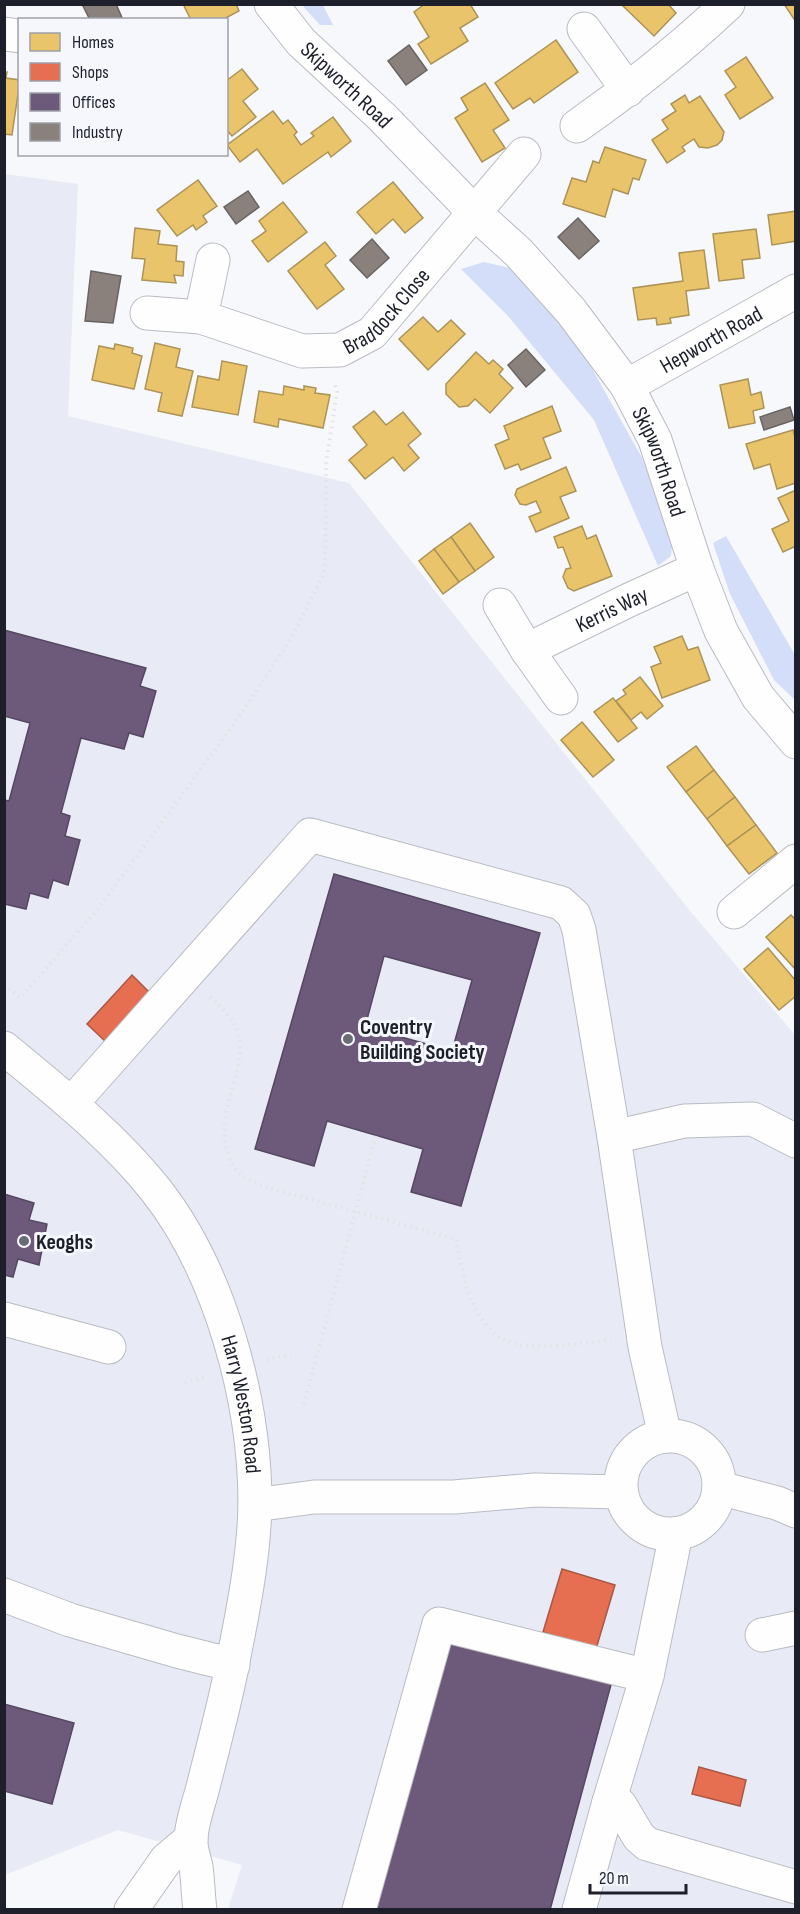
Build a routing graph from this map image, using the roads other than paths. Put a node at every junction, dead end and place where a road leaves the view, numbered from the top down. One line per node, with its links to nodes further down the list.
1 (271, 4): 7 (street, Skipworth Road)
2 (728, 4): 4 (street)
3 (584, 29): 4 (street)
4 (628, 90): 5 (street)
5 (577, 126)
6 (524, 154): 7 (street)
7 (476, 213): 11 (street, Braddock Close); 12 (street, Skipworth Road)
8 (213, 260): 11 (street)
9 (795, 291): 12 (street, Hepworth Road)
10 (147, 313): 11 (street, Braddock Close)
11 (201, 317)
12 (627, 386): 13 (street, Skipworth Road)
13 (697, 569): 15 (street, Kerris Way); 17 (street, Skipworth Road)
14 (500, 605): 15 (street)
15 (526, 650): 16 (street)
16 (561, 698)
17 (795, 742)
18 (795, 861): 19 (street)
19 (734, 912)
20 (4, 1048): 21 (street, Harry Weston Road)
21 (71, 1104): 22 (street); 29 (street, Harry Weston Road)
22 (614, 1137): 23 (street); 26 (street)
23 (795, 1141)
24 (4, 1319): 25 (street)
25 (109, 1347)
26 (665, 1436): 27 (street); 28 (street)
27 (719, 1488): 30 (street); 31 (street)
28 (621, 1492): 29 (street); 31 (street)
29 (255, 1505): 35 (street, Harry Weston Road)
30 (795, 1511)
31 (676, 1533): 36 (street)
32 (4, 1595): 35 (street)
33 (795, 1628): 34 (street)
34 (762, 1635)
35 (232, 1665): 38 (street, Harry Weston Road)
36 (647, 1676): 37 (street); 42 (street)
37 (609, 1802): 39 (street); 43 (street)
38 (191, 1839): 40 (street); 41 (street, Harry Weston Road)
39 (795, 1887)
40 (131, 1910)
41 (200, 1910)
42 (359, 1910)
43 (579, 1910)

